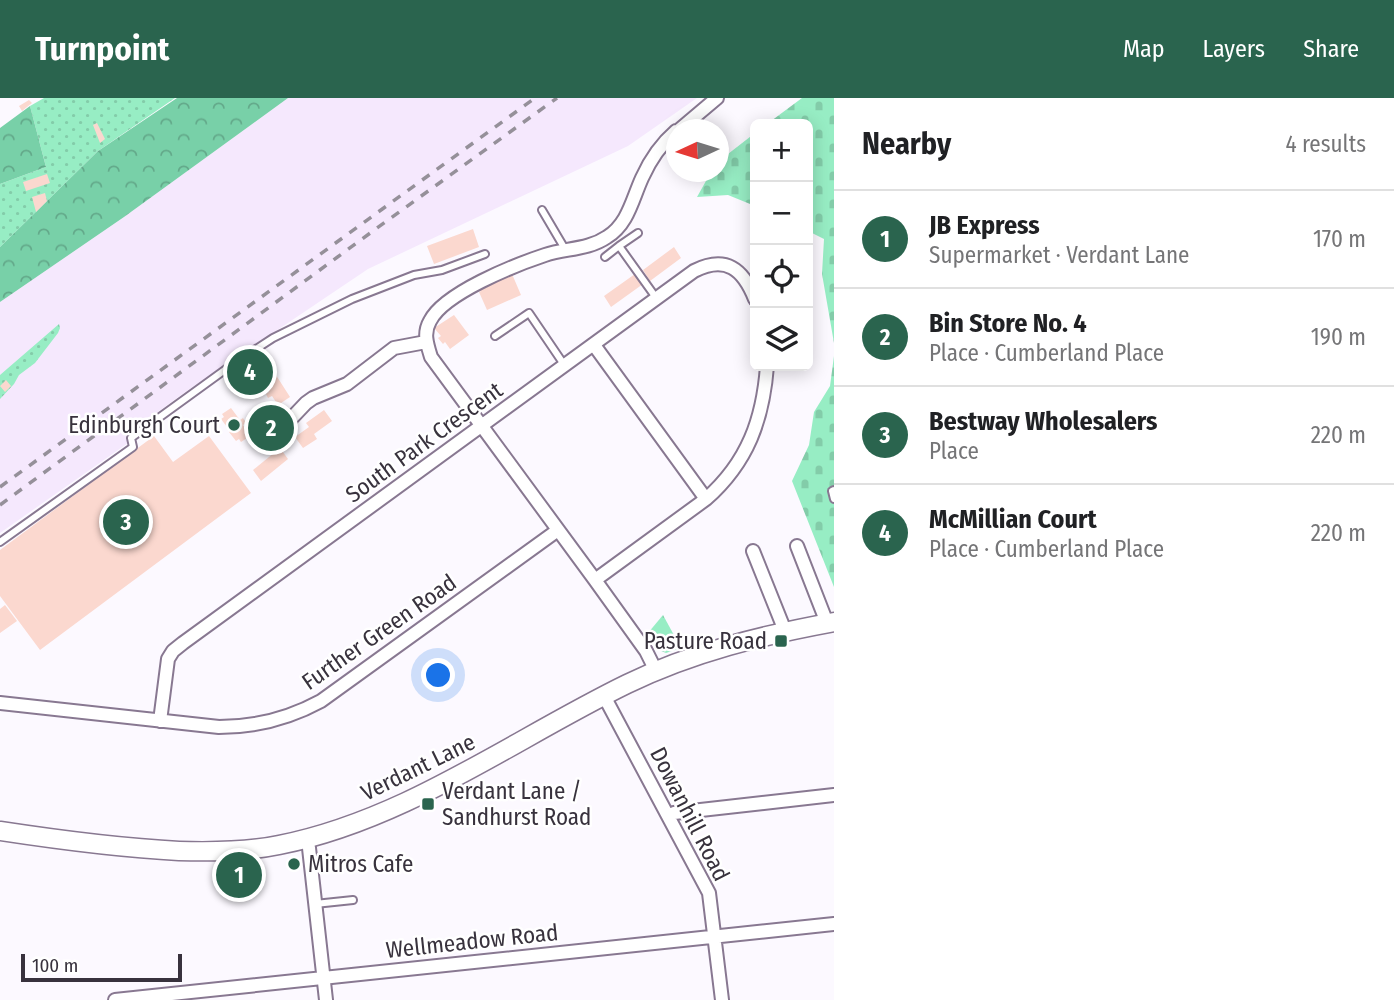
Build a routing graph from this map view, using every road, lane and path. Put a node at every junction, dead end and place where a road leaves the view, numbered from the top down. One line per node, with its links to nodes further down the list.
1 (718, 98): 2 (street)
2 (692, 119)
3 (666, 140): 7 (street)
4 (542, 209): 7 (lane)
5 (638, 233): 6 (lane)
6 (619, 246): 9 (lane); 11 (lane)
7 (566, 251): 13 (street)
8 (485, 254): 23 (lane)
9 (605, 257)
10 (750, 286): 11 (street, South Park Crescent)
11 (657, 299): 14 (street, South Park Crescent)
12 (495, 336): 15 (lane)
13 (426, 342): 17 (street); 18 (street)
14 (594, 345): 15 (street, South Park Crescent); 20 (street)
15 (565, 366): 18 (street, South Park Crescent)
16 (766, 371): 20 (street)
17 (286, 424)
18 (481, 425): 22 (street); 32 (street, South Park Crescent)
19 (834, 490): 21 (lane)
20 (706, 499): 26 (street)
21 (834, 499)
22 (558, 530): 26 (street); 32 (street, Further Green Road)
23 (0, 542)
24 (797, 546): 27 (street)
25 (753, 551): 28 (street)
26 (595, 580): 29 (street)
27 (831, 622): 28 (street, Verdant Lane)
28 (785, 631): 29 (street, Verdant Lane)
29 (656, 671): 30 (street, Verdant Lane)
30 (604, 696): 34 (street, Dowanhill Road); 36 (street, Verdant Lane)
31 (0, 703): 32 (street, Further Green Road)
32 (160, 721)
33 (834, 795): 34 (street)
34 (668, 816): 40 (street, Dowanhill Road)
35 (0, 831): 36 (street, Verdant Lane)
36 (306, 839): 38 (street)
37 (353, 900): 38 (lane)
38 (314, 904): 41 (street)
39 (834, 924): 40 (street, Wellmeadow Road)
40 (715, 937): 41 (street, Wellmeadow Road); 44 (street, Dowanhill Road)
41 (323, 978): 42 (street, Wellmeadow Road); 43 (street)
42 (115, 1000)
43 (326, 1000)
44 (722, 1000)

